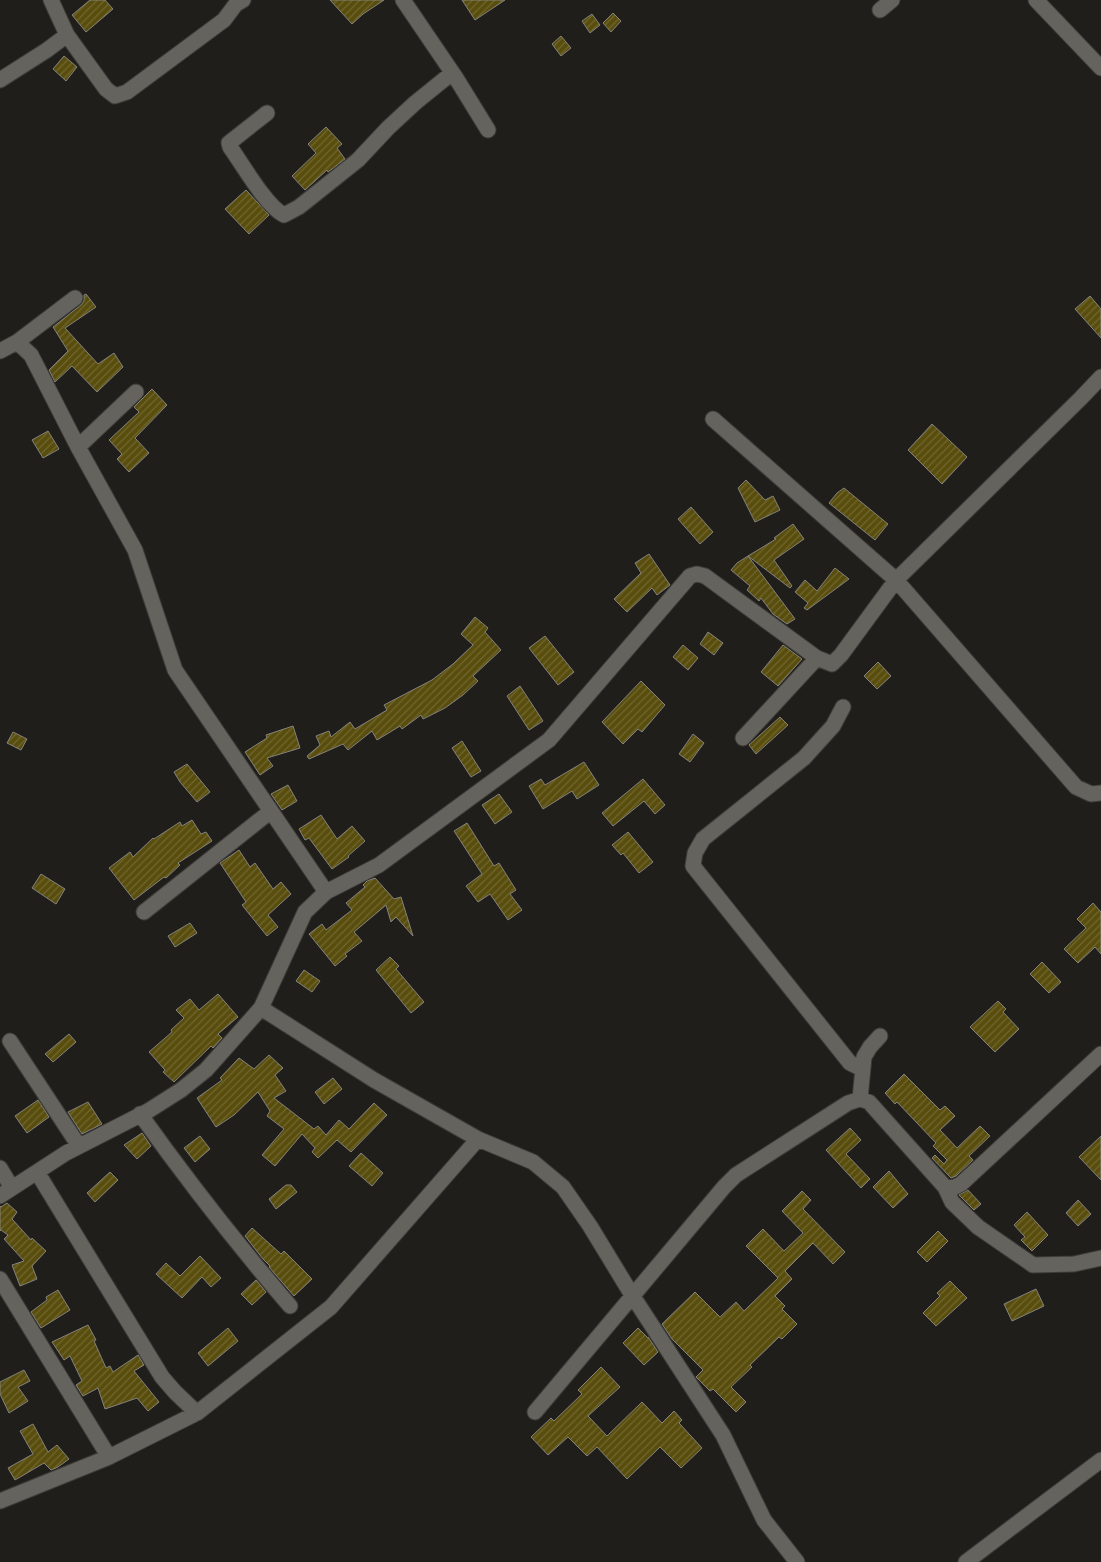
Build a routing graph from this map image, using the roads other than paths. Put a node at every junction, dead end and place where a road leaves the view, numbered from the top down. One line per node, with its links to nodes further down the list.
1 (51, 0): 7 (street)
2 (243, 0): 7 (street)
3 (403, 0): 9 (street)
4 (892, 0): 6 (street)
5 (1036, 0): 8 (street)
6 (880, 10)
7 (67, 35): 10 (street)
8 (1101, 68)
9 (452, 73): 11 (street); 12 (street)
10 (0, 80)
11 (267, 113)
12 (488, 130)
13 (75, 298): 14 (street)
14 (17, 342): 15 (street); 19 (street)
15 (0, 351)
16 (1101, 376): 20 (street)
17 (136, 392): 19 (street)
18 (713, 419): 20 (street)
19 (78, 447): 25 (street)
20 (896, 580): 21 (street); 24 (street)
21 (817, 658): 23 (street); 26 (street)
22 (843, 707): 32 (street)
23 (743, 738)
24 (1101, 793)
25 (271, 811): 26 (street); 27 (street)
26 (326, 892): 28 (street)
27 (144, 912)
28 (261, 1008): 34 (street); 35 (street)
29 (880, 1036): 32 (street)
30 (10, 1041): 36 (street)
31 (1101, 1054): 39 (street)
32 (862, 1070): 33 (street)
33 (860, 1099): 39 (street); 43 (street)
34 (140, 1114): 36 (street); 44 (street)
35 (478, 1139): 43 (street); 46 (street)
36 (79, 1146): 38 (street)
37 (0, 1168): 40 (street)
38 (37, 1172): 40 (street); 46 (street)
39 (945, 1187): 41 (street)
40 (6, 1192)
41 (1101, 1258)
42 (0, 1279): 47 (street)
43 (632, 1295): 45 (street); 50 (street)
44 (290, 1306)
45 (535, 1412)
46 (196, 1413): 47 (street)
47 (109, 1457): 49 (street)
48 (1101, 1460): 51 (street)
49 (0, 1501)
50 (797, 1562)
51 (966, 1562)

